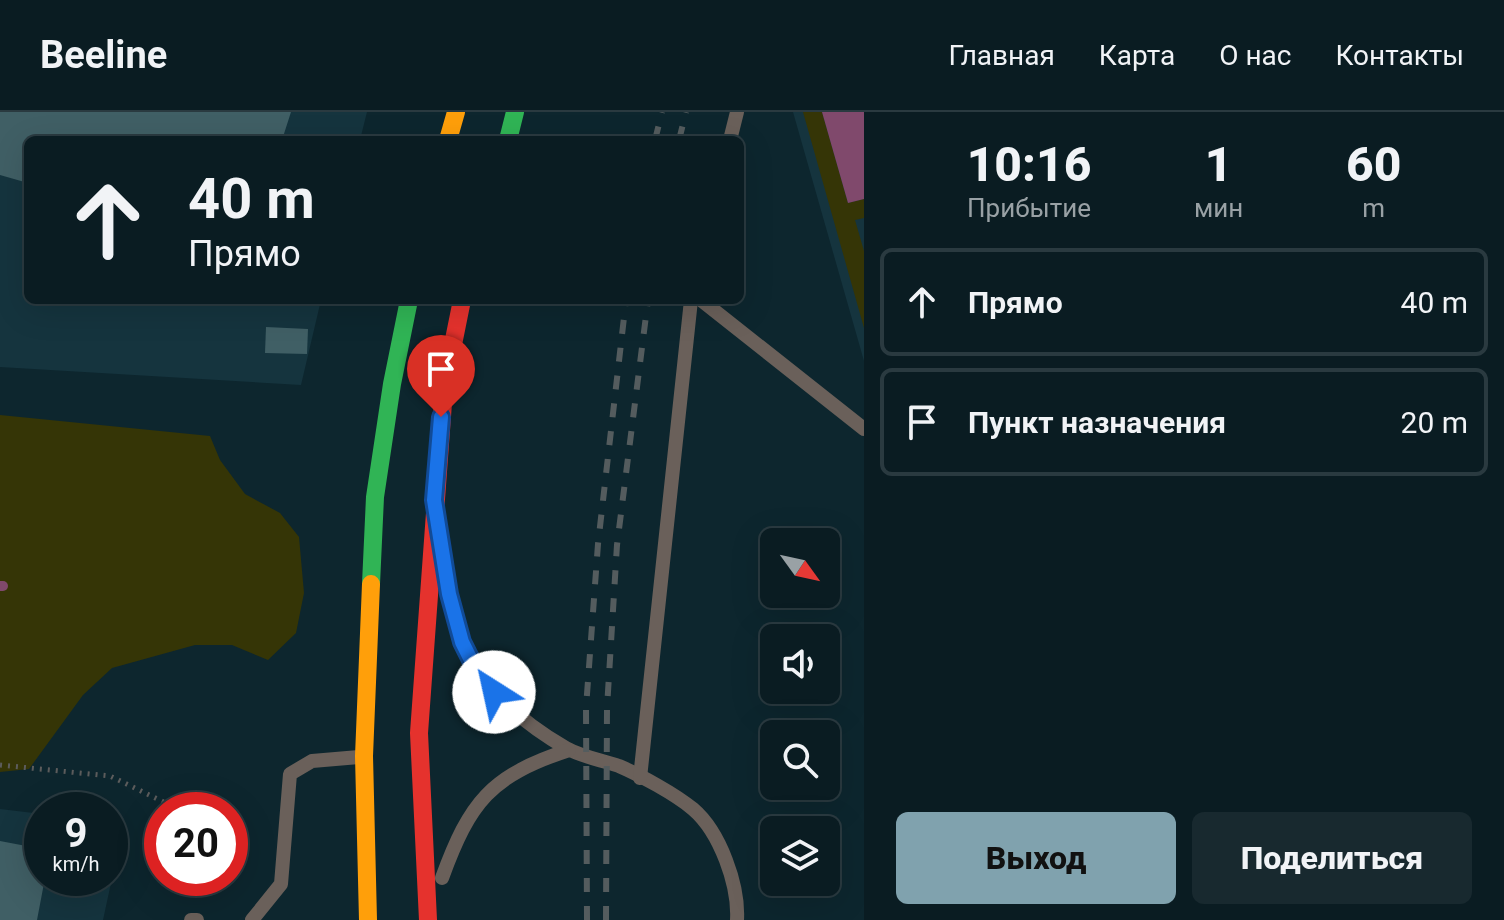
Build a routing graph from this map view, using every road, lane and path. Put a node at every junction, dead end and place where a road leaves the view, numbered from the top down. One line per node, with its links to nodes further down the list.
1 (456, 112): 4 (main road)
2 (515, 112): 5 (main road)
3 (737, 112): 6 (lane)
4 (449, 136)
5 (509, 136)
6 (731, 136)
7 (408, 304): 14 (main road)
8 (461, 304): 12 (main road)
9 (691, 304): 16 (lane)
10 (706, 304): 11 (lane)
11 (864, 429)
12 (434, 500): 13 (lane); 18 (main road)
13 (569, 750): 16 (lane); 18 (lane)
14 (364, 756): 19 (lane); 20 (main road)
15 (0, 765): 17 (path)
16 (640, 778): 21 (lane)
17 (144, 792)
18 (428, 918)
19 (252, 920)
20 (368, 920)
21 (737, 920)

